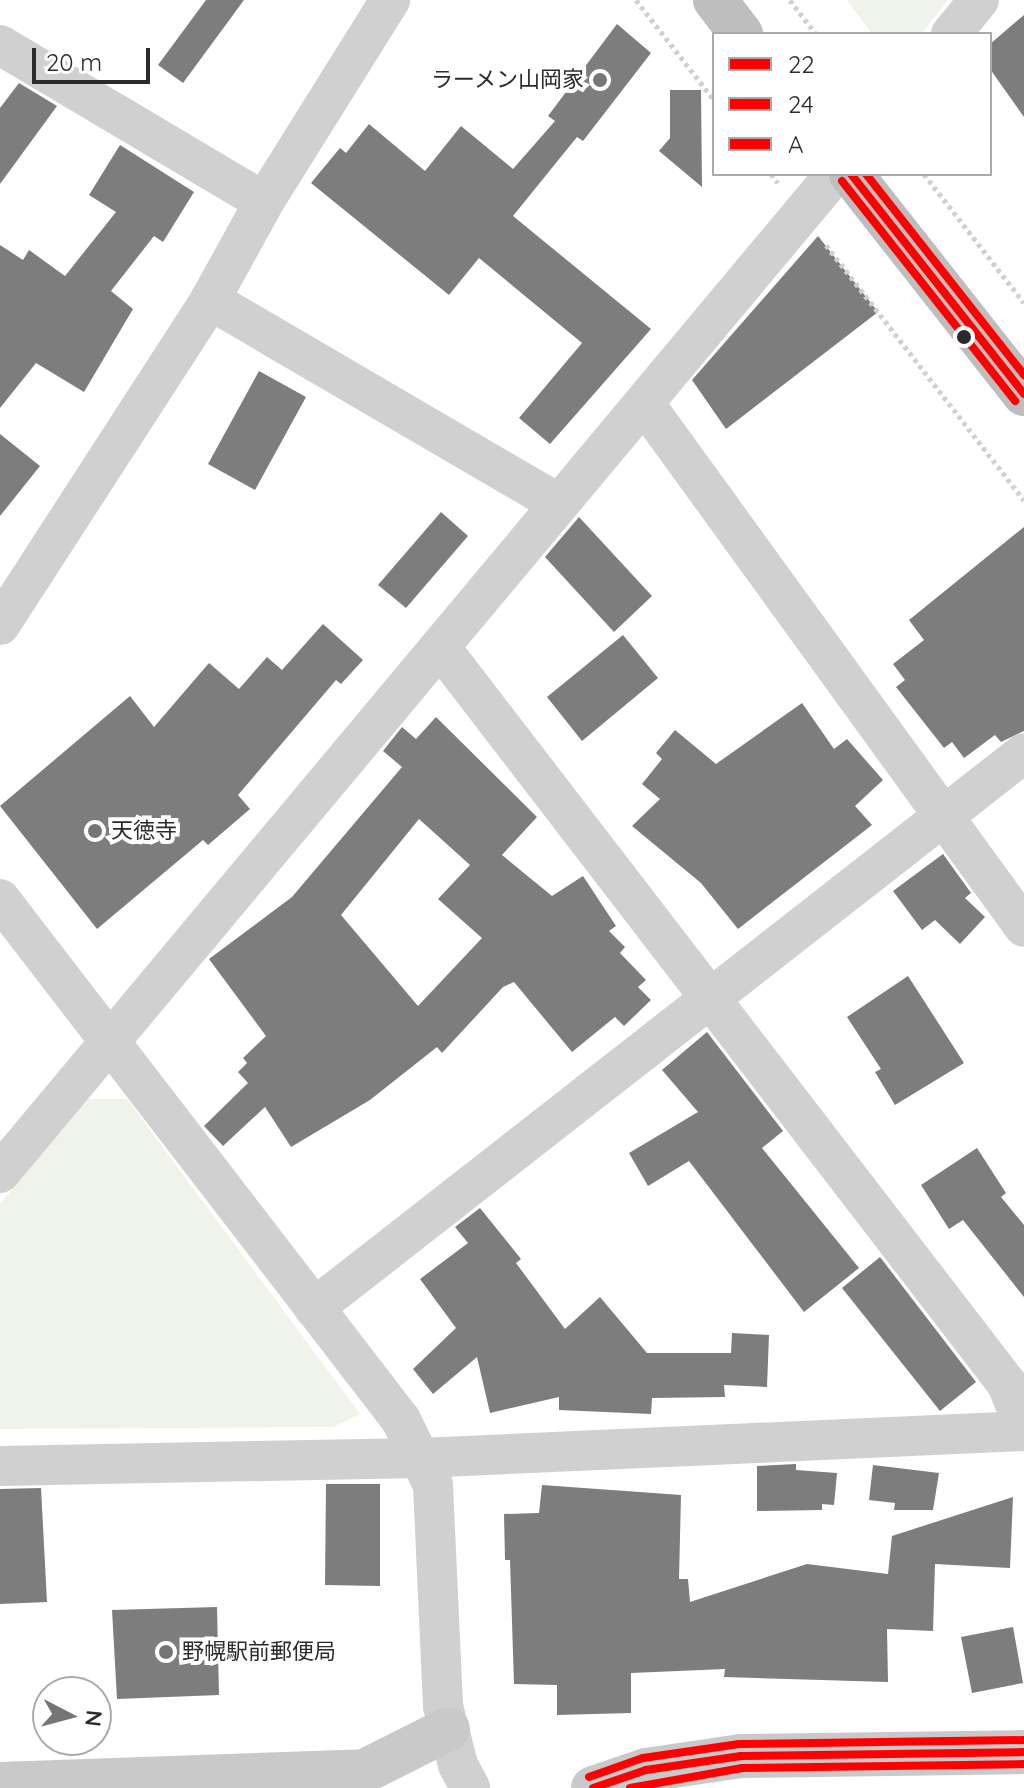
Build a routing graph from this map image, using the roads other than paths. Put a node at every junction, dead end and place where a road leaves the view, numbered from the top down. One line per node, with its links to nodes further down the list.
1 (390, 0): 9 (street)
2 (715, 0): 4 (highway)
3 (979, 0): 5 (street)
4 (739, 32)
5 (953, 32)
6 (0, 45): 9 (street)
7 (833, 176): 12 (street)
8 (853, 176): 11 (highway)
9 (264, 202): 10 (street)
10 (210, 300): 13 (street); 14 (street)
11 (1024, 394)
12 (644, 403): 13 (street); 17 (street)
13 (559, 504): 15 (street)
14 (0, 625)
15 (440, 647): 20 (street); 21 (street)
16 (1024, 753): 17 (street)
17 (942, 818): 19 (street); 20 (street)
18 (0, 899): 21 (street)
19 (1024, 927)
20 (711, 998): 23 (street); 24 (street)
21 (111, 1043): 22 (street); 23 (street)
22 (0, 1173)
23 (314, 1308): 25 (street)
24 (1024, 1429): 25 (street)
25 (420, 1458): 26 (street); 27 (street)
26 (0, 1466)
27 (448, 1729): 29 (street); 30 (street)
28 (1024, 1752): 31 (street)
29 (0, 1784)
30 (470, 1788)
31 (593, 1788)

